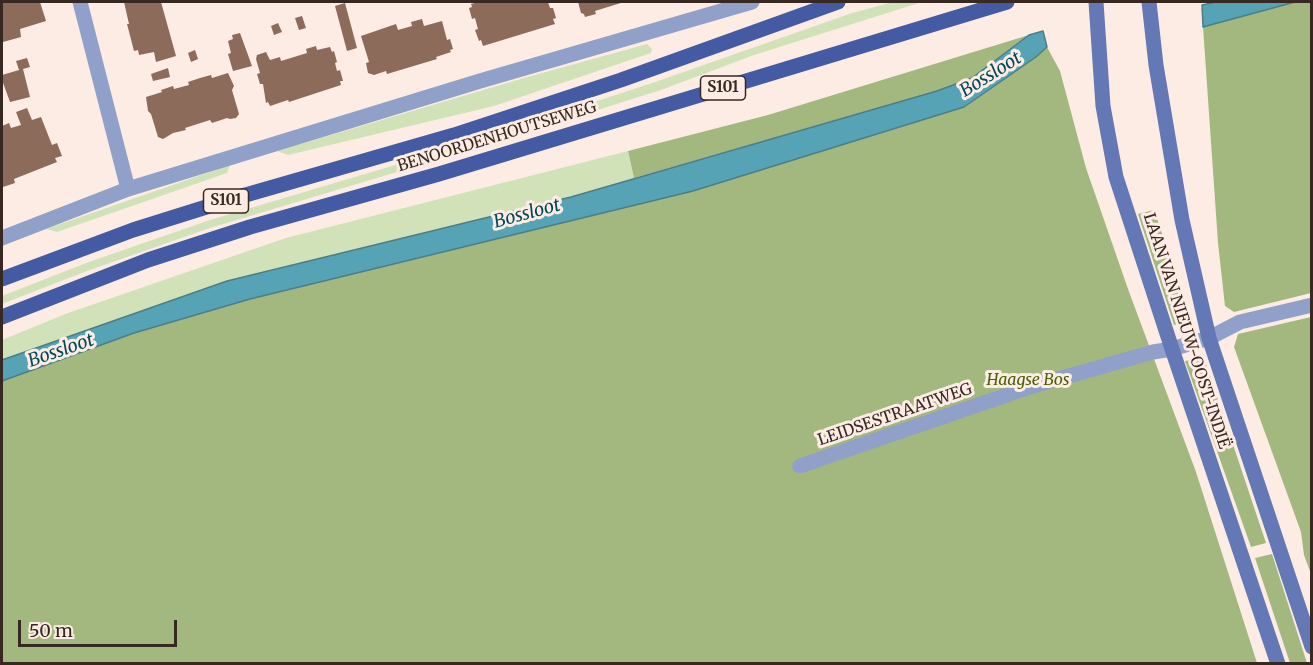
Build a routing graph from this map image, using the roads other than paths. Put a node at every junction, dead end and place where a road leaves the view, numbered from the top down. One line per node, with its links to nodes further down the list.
1 (80, 2): 7 (street)
2 (752, 2): 7 (street)
3 (838, 2): 9 (main road, BENOORDENHOUTSEWEG / S101)
4 (1007, 2): 11 (main road, BENOORDENHOUTSEWEG / S101)
5 (1096, 2): 13 (main road, LAAN VAN NIEUW-OOST-INDIË)
6 (1149, 2): 12 (main road, LAAN VAN NIEUW-OOST-INDIË)
7 (128, 189): 8 (street)
8 (2, 238)
9 (2, 279)
10 (1311, 306): 12 (street, LEIDSESTRAATWEG)
11 (2, 317)
12 (1209, 338): 13 (street, LEIDSESTRAATWEG); 15 (main road, LAAN VAN NIEUW-OOST-INDIË)
13 (1172, 349): 14 (street, LEIDSESTRAATWEG); 16 (main road, LAAN VAN NIEUW-OOST-INDIË)
14 (800, 466)
15 (1311, 647)
16 (1278, 663)

